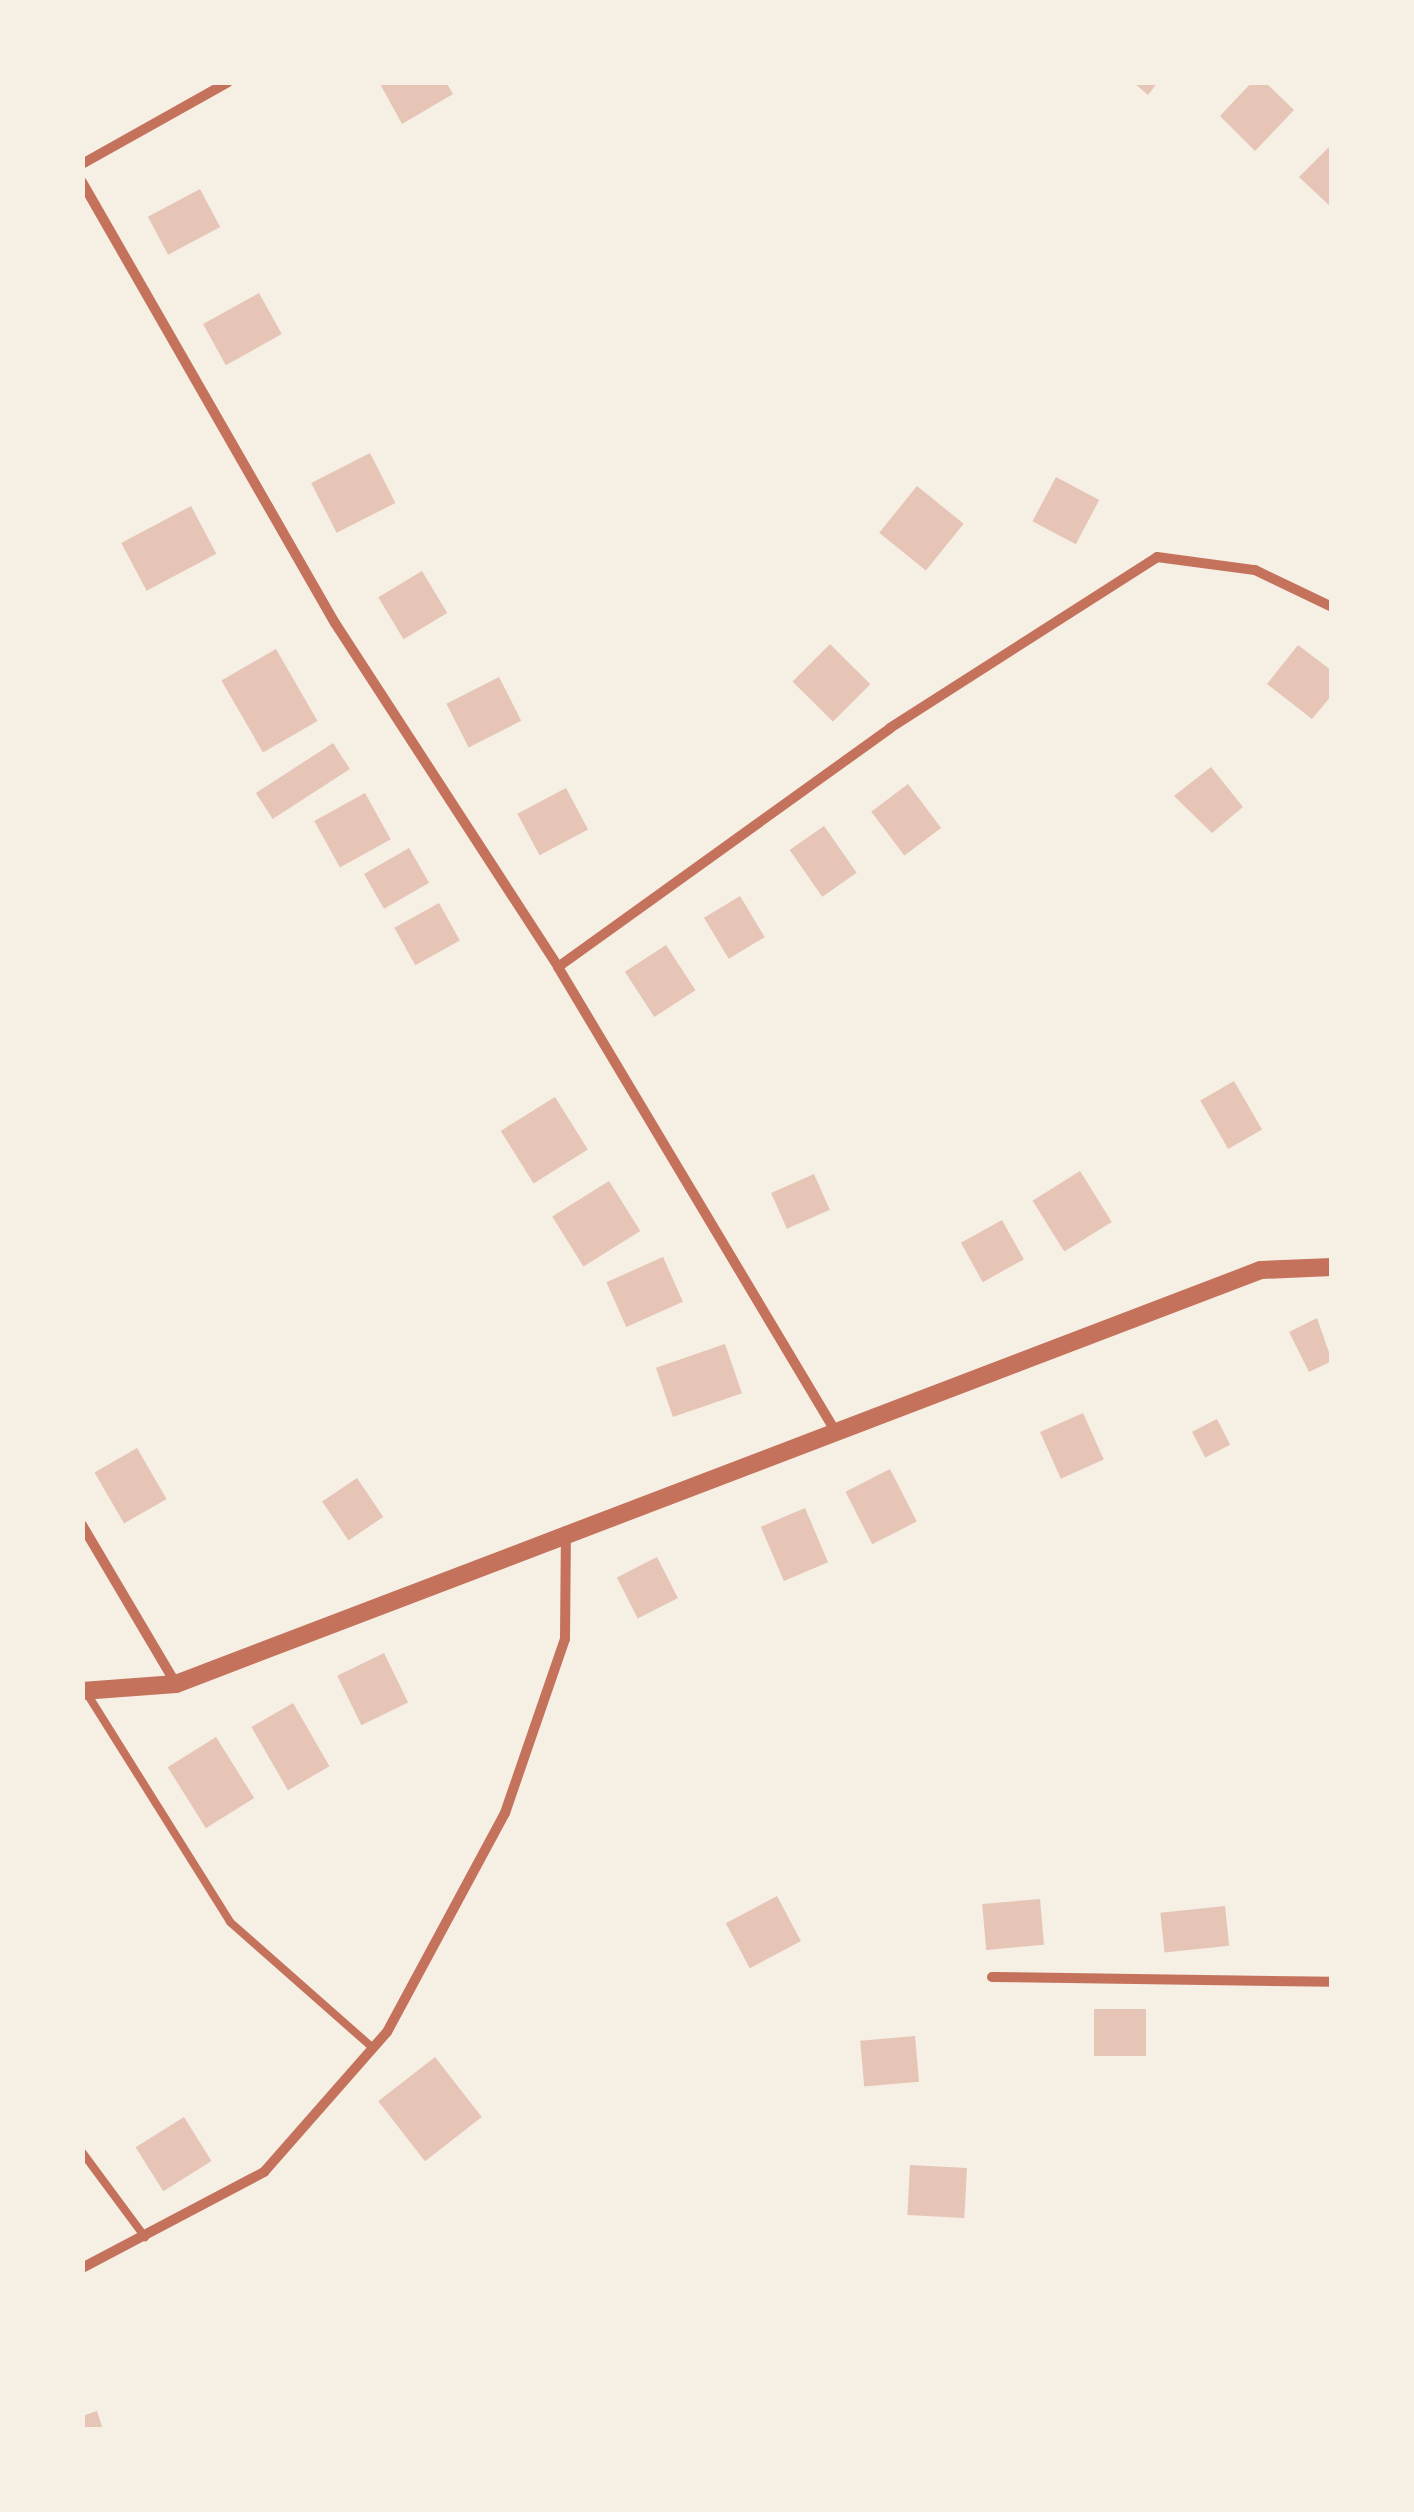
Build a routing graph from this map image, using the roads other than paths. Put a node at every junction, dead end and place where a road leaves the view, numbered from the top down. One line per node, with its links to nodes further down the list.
1 (228, 82): 2 (street)
2 (82, 164)
3 (82, 182): 5 (street)
4 (1332, 606): 5 (street)
5 (558, 967): 7 (street)
6 (1332, 1267): 7 (street)
7 (838, 1435): 9 (street)
8 (82, 1525): 10 (street)
9 (566, 1530): 10 (street); 14 (street)
10 (176, 1684): 11 (street)
11 (84, 1692): 14 (lane)
12 (992, 1978): 13 (street)
13 (1332, 1982)
14 (372, 2048): 16 (street)
15 (82, 2152): 16 (lane)
16 (146, 2238): 17 (street)
17 (82, 2268)

